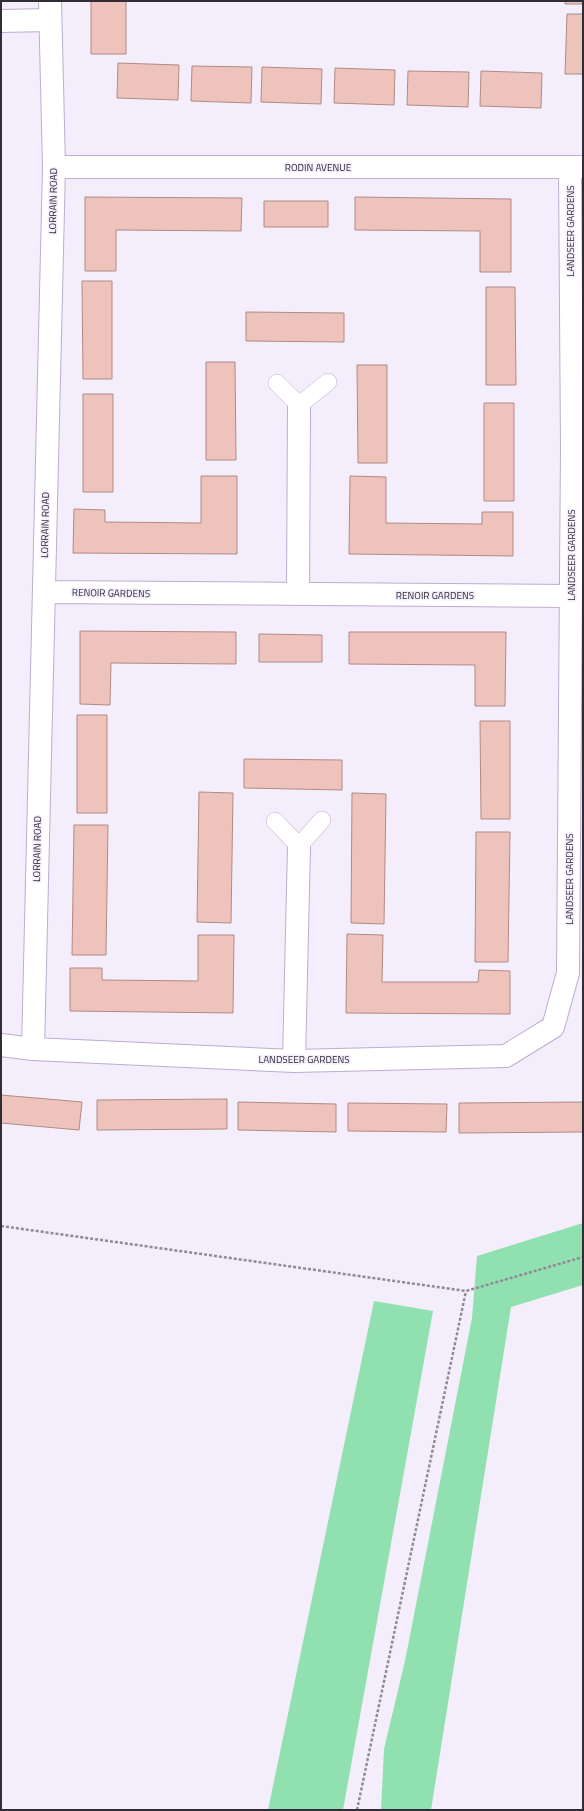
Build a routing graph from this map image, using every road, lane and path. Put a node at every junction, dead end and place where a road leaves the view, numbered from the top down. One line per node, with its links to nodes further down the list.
1 (50, 11): 2 (street); 4 (street, LORRAIN ROAD)
2 (1, 21)
3 (576, 167): 4 (street, RODIN AVENUE); 8 (street, LANDSEER GARDENS)
4 (54, 168): 9 (street, LORRAIN ROAD)
5 (328, 382): 7 (lane)
6 (277, 383): 7 (lane)
7 (299, 405): 10 (street)
8 (578, 448): 11 (street, LANDSEER GARDENS)
9 (44, 592): 10 (street, RENOIR GARDENS); 17 (street, LORRAIN ROAD)
10 (298, 594): 11 (street, RENOIR GARDENS)
11 (571, 596): 12 (street, LANDSEER GARDENS)
12 (576, 736): 18 (street, LANDSEER GARDENS)
13 (322, 820): 15 (lane)
14 (275, 821): 15 (lane)
15 (299, 846): 18 (street)
16 (1, 1045): 17 (street, LANDSEER GARDENS)
17 (33, 1049): 18 (street, LANDSEER GARDENS)
18 (294, 1061)
19 (1, 1226): 21 (path)
20 (583, 1257): 21 (path)
21 (466, 1291): 22 (path)
22 (357, 1810)

